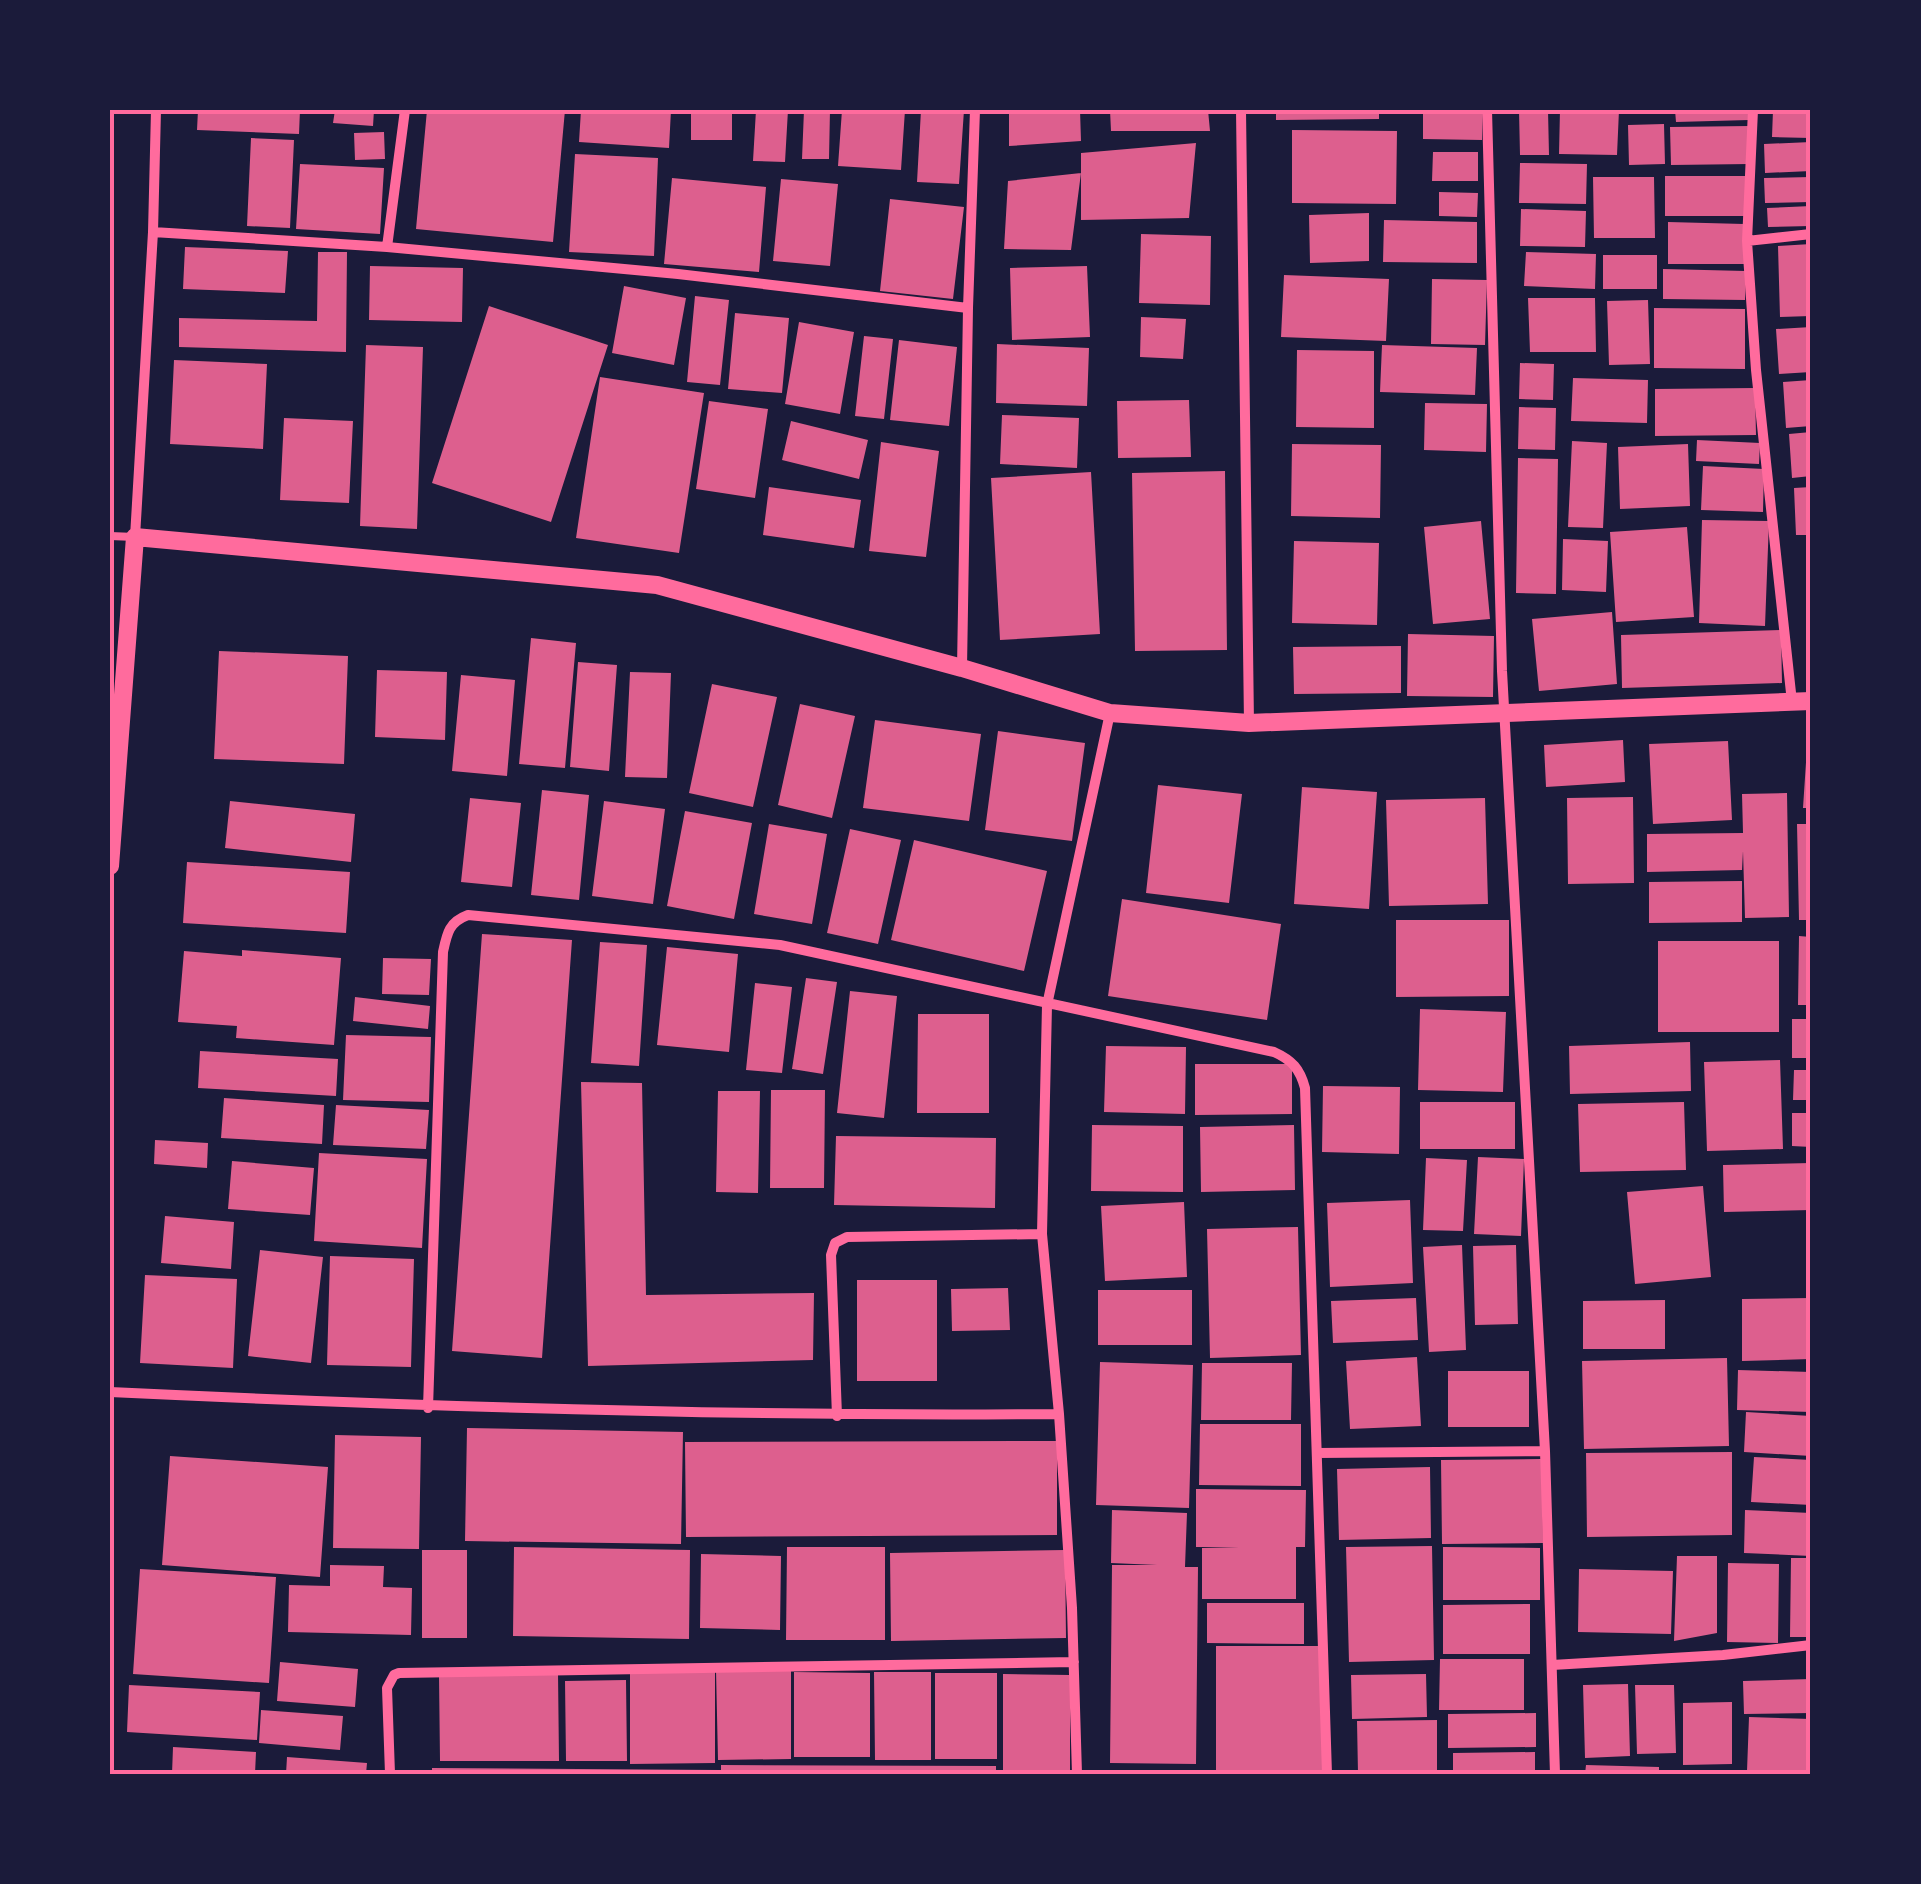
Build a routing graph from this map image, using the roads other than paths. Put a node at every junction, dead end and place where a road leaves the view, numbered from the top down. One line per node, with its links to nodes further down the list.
1 (156, 110): 7 (street)
2 (406, 110): 10 (street)
3 (975, 110): 11 (street)
4 (1241, 110): 18 (street)
5 (1487, 110): 17 (street)
6 (1752, 110): 9 (street)
7 (153, 232): 10 (street); 13 (street)
8 (1811, 234): 9 (street)
9 (1747, 240): 15 (street)
10 (388, 247): 11 (street)
11 (968, 308): 14 (street)
12 (110, 536): 13 (lane)
13 (136, 537): 14 (street); 19 (street)
14 (962, 668): 16 (street)
15 (1801, 701): 17 (street)
16 (1110, 713): 18 (street); 20 (street)
17 (1506, 714): 18 (street); 26 (street)
18 (1249, 722)
19 (110, 866)
20 (1047, 1005): 21 (street); 23 (street); 27 (street)
21 (1042, 1234): 24 (street); 25 (street)
22 (110, 1392): 23 (street)
23 (428, 1408): 25 (street)
24 (1059, 1414): 25 (street); 29 (street)
25 (837, 1416)
26 (1544, 1452): 27 (street); 30 (street)
27 (1317, 1453): 33 (street)
28 (1811, 1645): 30 (street)
29 (1074, 1662): 31 (street); 32 (street)
30 (1552, 1666): 34 (street)
31 (390, 1774)
32 (1076, 1774)
33 (1328, 1774)
34 (1555, 1774)

